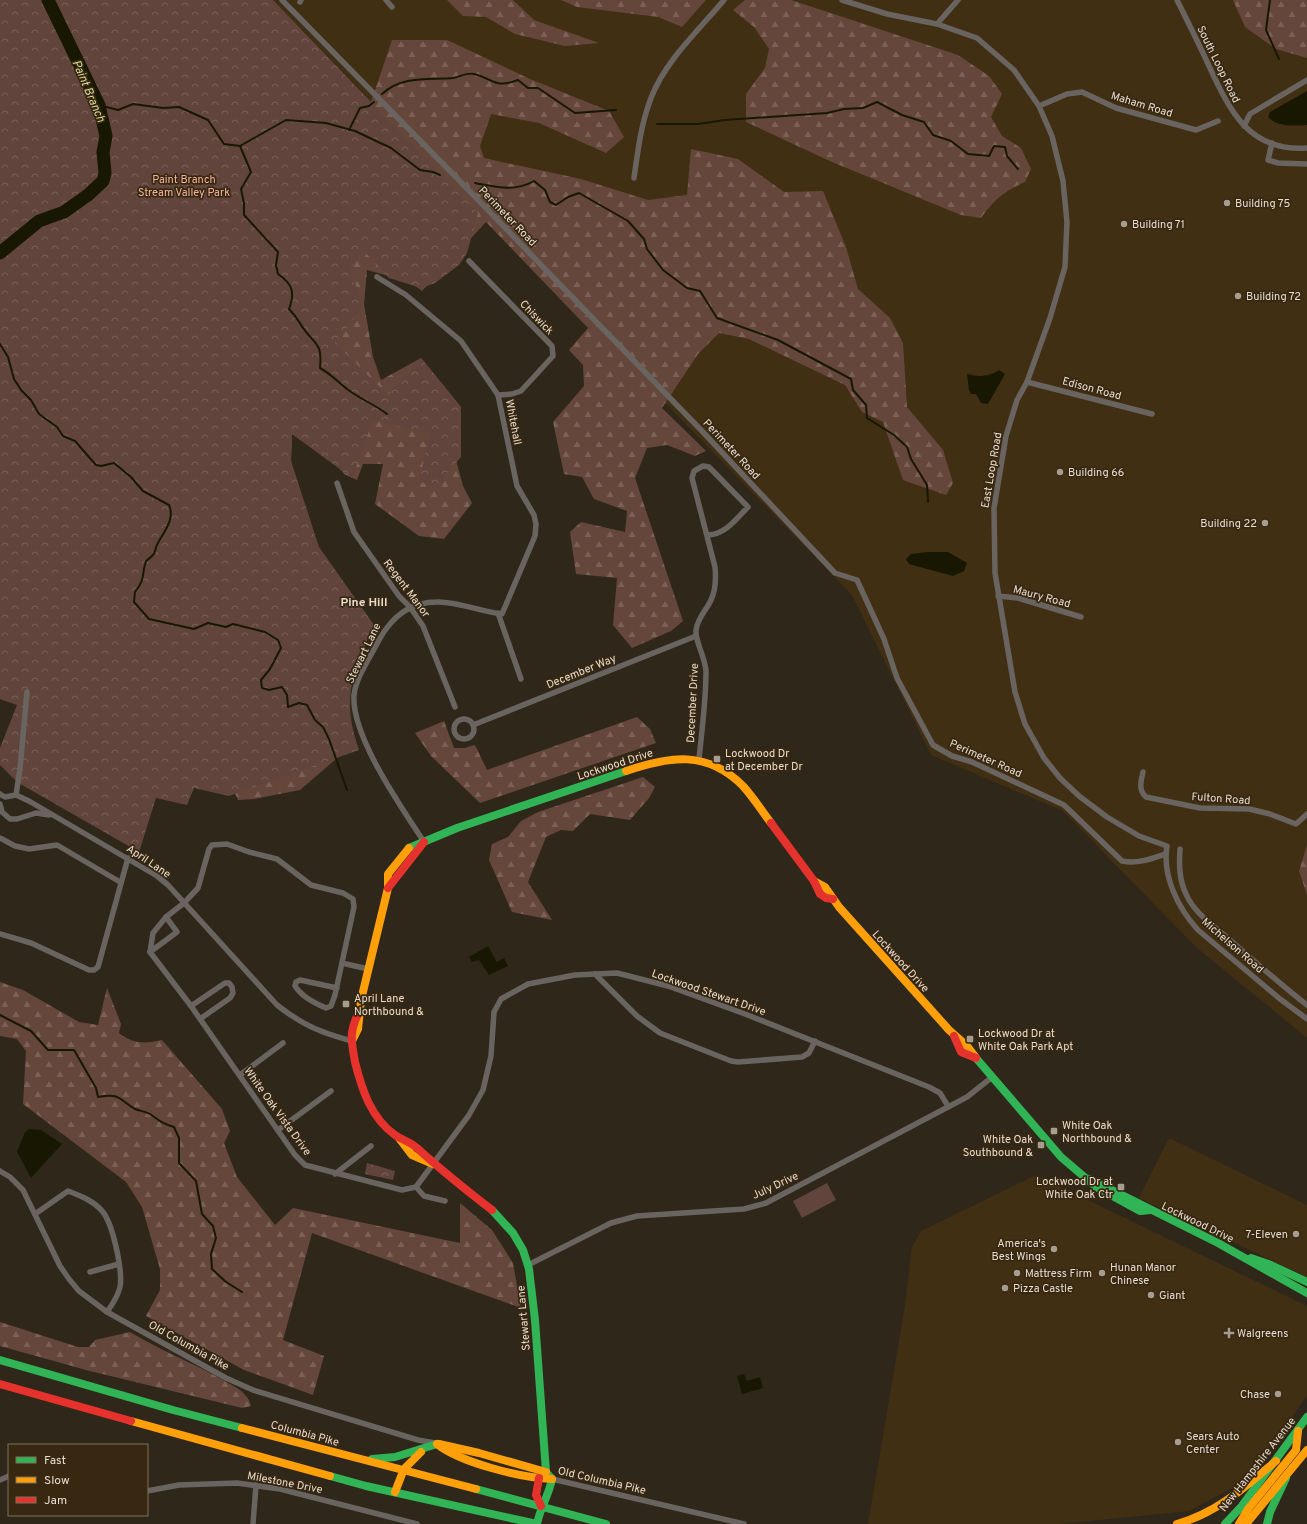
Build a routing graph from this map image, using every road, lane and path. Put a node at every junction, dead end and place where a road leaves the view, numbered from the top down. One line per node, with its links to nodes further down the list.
1 (282, 0): 44 (street, Perimeter Road)
2 (386, 0): 7 (street)
3 (724, 0): 16 (street)
4 (842, 0): 8 (street, East Loop Road)
5 (958, 0): 8 (street)
6 (1177, 0): 12 (street, South Loop Road)
7 (392, 8)
8 (937, 24): 10 (street, East Loop Road)
9 (1307, 80): 12 (street)
10 (1039, 106): 11 (street, Maham Road); 19 (street, East Loop Road)
11 (1218, 121)
12 (1244, 126): 13 (street, South Loop Road)
13 (1272, 143): 14 (street, South Loop Road); 15 (street)
14 (1307, 148)
15 (1307, 164)
16 (634, 178)
17 (469, 262): 20 (street, Chiswick)
18 (377, 277): 20 (street, Whitehall)
19 (1027, 382): 21 (street, Edison Road); 24 (street, East Loop Road)
20 (498, 395): 26 (street, Whitehall)
21 (1152, 414)
22 (337, 483): 25 (street, Regent Manor)
23 (708, 536): 23 (street); 28 (street)
24 (998, 596): 27 (street, Maury Road); 42 (street, East Loop Road)
25 (410, 607): 26 (street, Stewart Lane); 31 (street, Regent Manor); 41 (street, Stewart Lane)
26 (500, 614): 29 (street)
27 (1081, 617)
28 (696, 636): 32 (street, December Way); 33 (street, December Drive)
29 (521, 680)
30 (26, 692): 36 (street)
31 (455, 707)
32 (473, 725)
33 (699, 759): 41 (main road, Lockwood Drive); 63 (main road, Lockwood Drive)
34 (1143, 772): 38 (street, Fulton Road)
35 (3, 795): 36 (street); 37 (street)
36 (16, 795): 39 (street, April Lane)
37 (1, 804): 39 (street)
38 (1307, 814)
39 (53, 816): 45 (street, April Lane)
40 (0, 838): 46 (street)
41 (424, 842): 52 (main road, Stewart Lane)
42 (1167, 846): 44 (street, Michelson Road)
43 (1180, 849): 55 (street, Michelson Road)
44 (1165, 854): 58 (street, Michelson Road)
45 (128, 858): 46 (street); 47 (street, April Lane)
46 (120, 882): 49 (street)
47 (184, 903): 48 (street); 51 (street); 59 (street, April Lane)
48 (166, 917): 50 (street); 50 (street)
49 (0, 934)
50 (150, 952): 56 (street, White Oak Vista Drive)
51 (342, 963): 52 (street); 54 (street)
52 (368, 969): 59 (main road, Stewart Lane)
53 (595, 974): 60 (street, Lockwood Stewart Drive); 60 (street); 68 (street, Lockwood Stewart Drive)
54 (337, 988): 54 (street)
55 (1307, 1005)
56 (191, 1006): 57 (street, White Oak Vista Drive); 57 (street)
57 (200, 1019): 62 (street, White Oak Vista Drive)
58 (1307, 1019)
59 (352, 1041): 68 (main road, Stewart Lane)
60 (815, 1042): 65 (street, Lockwood Stewart Drive)
61 (283, 1043): 62 (street)
62 (240, 1075): 66 (street, White Oak Vista Drive)
63 (991, 1078): 65 (street, July Drive); 74 (main road, Lockwood Drive)
64 (331, 1091): 66 (street)
65 (948, 1106): 76 (street, July Drive)
66 (278, 1130): 70 (street, White Oak Vista Drive)
67 (371, 1146): 70 (street)
68 (433, 1164): 71 (street); 76 (main road, Stewart Lane)
69 (0, 1171): 73 (street, Old Columbia Pike)
70 (335, 1174): 71 (street, White Oak Vista Drive)
71 (416, 1187): 72 (street)
72 (445, 1201)
73 (35, 1214): 75 (street); 80 (street, Old Columbia Pike)
74 (1236, 1253): 78 (main road, Lockwood Drive); 79 (main road, Lockwood Drive)
75 (119, 1264): 77 (street); 80 (street)
76 (528, 1265): 91 (main road, Stewart Lane)
77 (90, 1272)
78 (1307, 1282)
79 (1307, 1292)
80 (108, 1312): 85 (street, Old Columbia Pike)
81 (0, 1360): 88 (main road, Columbia Pike)
82 (0, 1384): 97 (main road)
83 (1307, 1417): 84 (main road, New Hampshire Avenue)
84 (1298, 1431): 89 (main road, New Hampshire Avenue); 106 (main road)
85 (437, 1444): 86 (main road); 91 (main road, Old Columbia Pike); 92 (main road, Old Columbia Pike)
86 (426, 1448): 88 (main road); 90 (main road)
87 (1307, 1450): 93 (main road)
88 (364, 1460): 90 (main road, Columbia Pike)
89 (1276, 1460): 104 (main road); 105 (main road, New Hampshire Avenue)
90 (403, 1469): 97 (main road); 98 (main road, Columbia Pike)
91 (546, 1472): 94 (main road)
92 (539, 1478): 94 (main road, Old Columbia Pike); 98 (main road)
93 (1286, 1478): 107 (main road); 108 (main road)
94 (552, 1479): 98 (main road); 103 (street, Old Columbia Pike)
95 (256, 1485): 96 (street, Milestone Drive); 99 (street); 100 (street, Milestone Drive)
96 (148, 1491)
97 (395, 1492): 101 (main road)
98 (541, 1506): 101 (main road); 102 (main road, Columbia Pike)
99 (253, 1524)
100 (417, 1524)
101 (537, 1524)
102 (606, 1524)
103 (744, 1524)
104 (1177, 1524)
105 (1225, 1524)
106 (1239, 1524)
107 (1246, 1524)
108 (1267, 1524)

